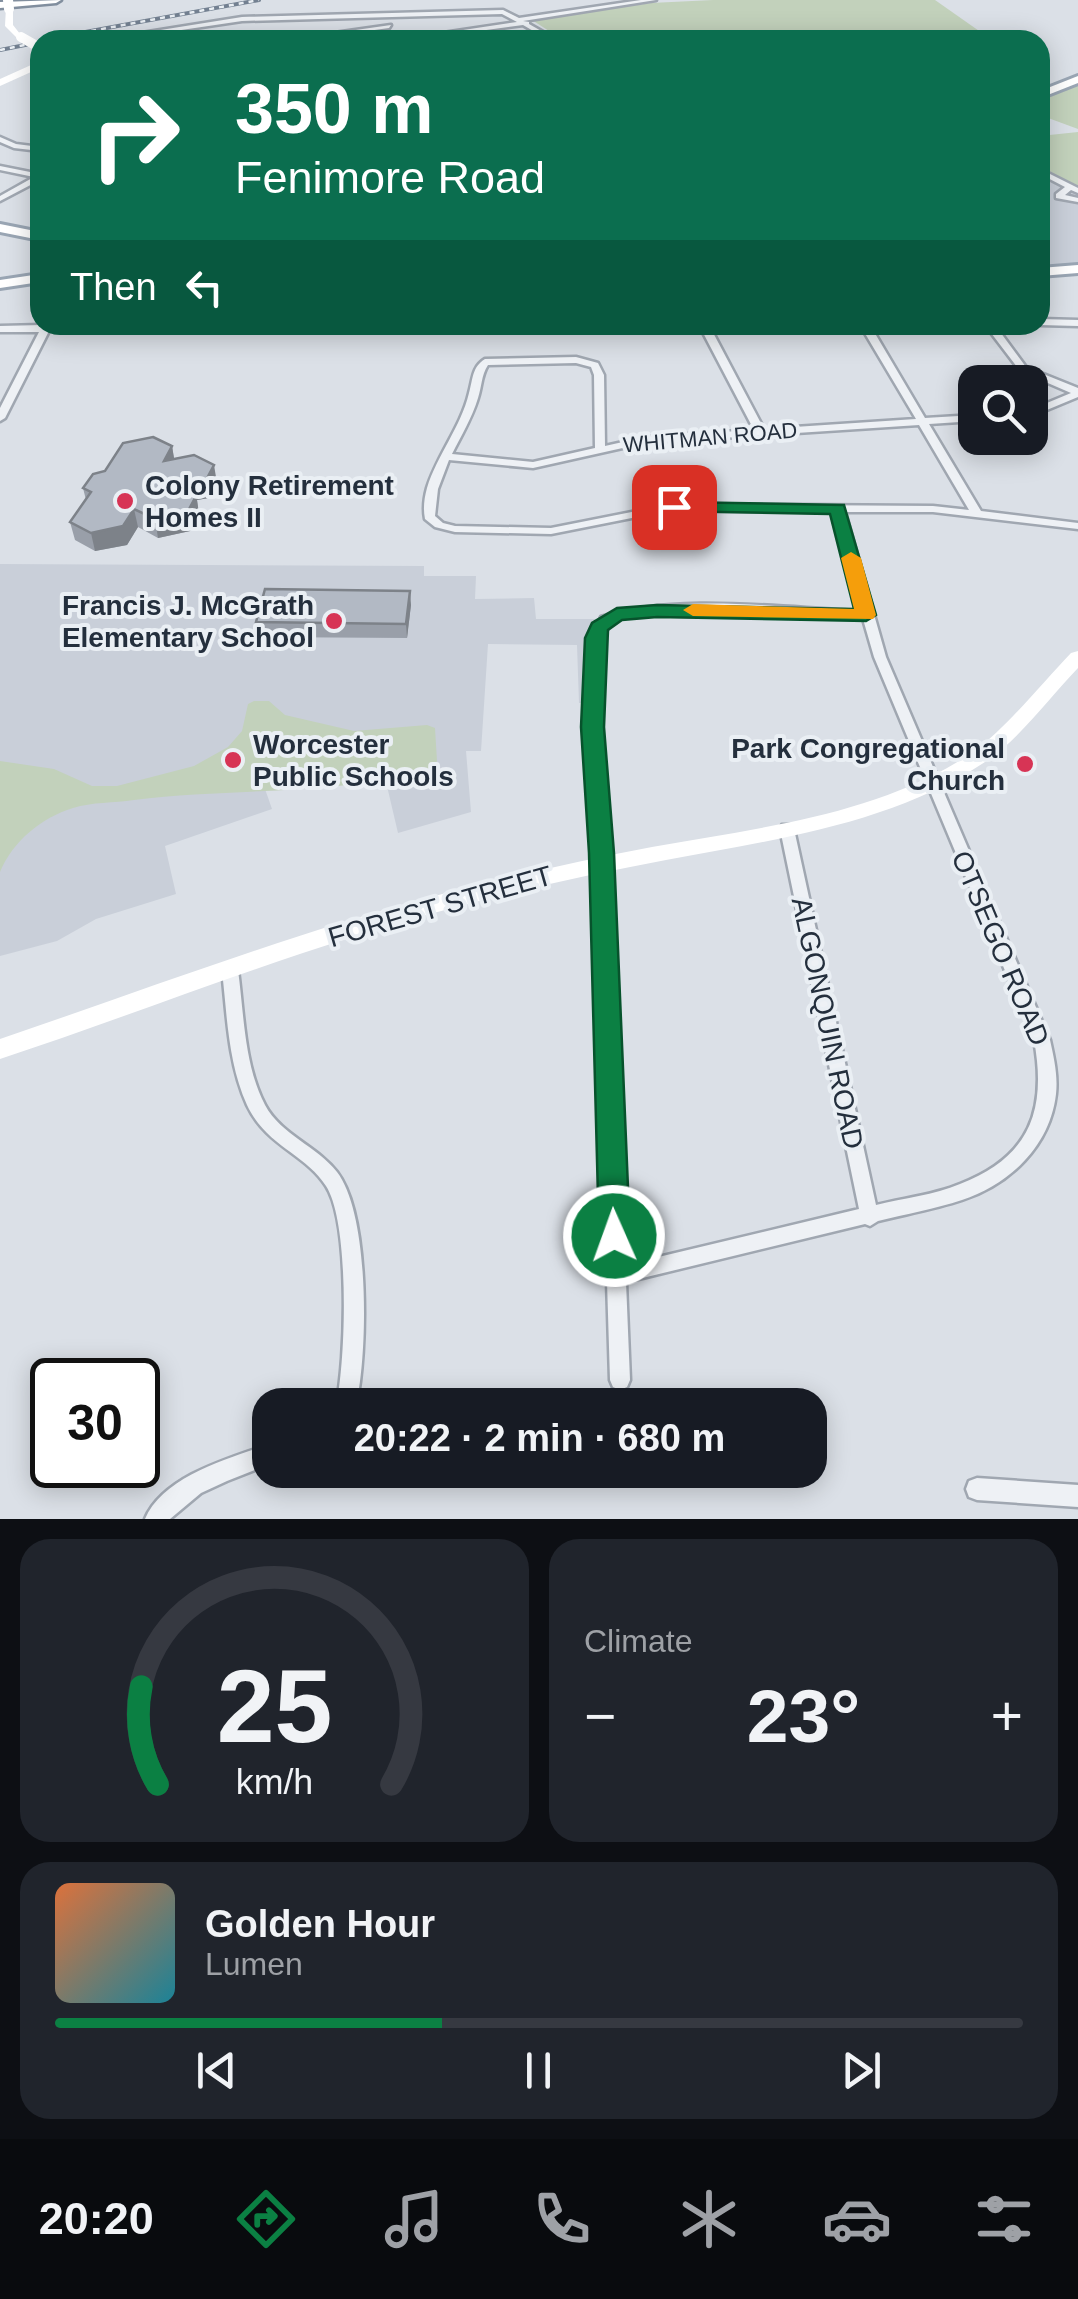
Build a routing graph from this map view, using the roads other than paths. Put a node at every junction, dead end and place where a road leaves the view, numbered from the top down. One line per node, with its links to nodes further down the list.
1 (56, 0): 5 (highway)
2 (590, 0): 6 (street)
3 (653, 0): 6 (street)
4 (417, 3): 7 (street)
5 (6, 4): 16 (main road, bridge)
6 (604, 7): 9 (street)
7 (418, 12): 8 (street); 9 (street)
8 (375, 14): 10 (street); 11 (street)
9 (524, 21): 14 (street); 15 (street)
10 (389, 26): 12 (street); 13 (street)
11 (164, 30)
12 (362, 30)
13 (395, 30)
14 (466, 30)
15 (538, 30)
16 (30, 42)
17 (30, 69): 19 (main road)
18 (1078, 78): 20 (main road)
19 (0, 83)
20 (1050, 91)
21 (0, 139): 22 (street)
22 (30, 148)
23 (0, 168): 24 (street)
24 (30, 174)
25 (1050, 177): 27 (street)
26 (30, 182): 28 (street)
27 (1073, 190): 29 (street)
28 (0, 198)
29 (1078, 200)
30 (0, 228): 31 (main road)
31 (30, 234)
32 (1078, 268): 33 (main road)
33 (1050, 271)
34 (30, 280): 35 (main road)
35 (0, 284)
36 (1050, 323): 37 (street)
37 (1078, 324)
38 (30, 328): 39 (street)
39 (0, 330)
40 (42, 335): 45 (street)
41 (709, 335): 51 (street)
42 (871, 335): 50 (street)
43 (998, 335): 46 (street)
44 (0, 381): 45 (street)
45 (19, 382): 48 (street)
46 (1078, 392): 47 (street)
47 (1048, 406)
48 (0, 418)
49 (958, 419): 50 (street, WHITMAN ROAD)
50 (922, 421): 51 (street, WHITMAN ROAD); 55 (street)
51 (760, 431): 52 (street, WHITMAN ROAD)
52 (600, 450): 53 (street, WHITMAN ROAD); 53 (street)
53 (447, 457): 54 (street)
54 (838, 508): 55 (street); 57 (street, OTSEGO ROAD)
55 (977, 514): 56 (street)
56 (1078, 526)
57 (866, 615): 59 (street, OTSEGO ROAD); 61 (street)
58 (1078, 658): 59 (main road, FOREST STREET)
59 (932, 785): 60 (main road, FOREST STREET); 64 (street, OTSEGO ROAD)
60 (787, 830): 61 (main road, FOREST STREET); 64 (street, ALGONQUIN ROAD)
61 (602, 864): 62 (main road, FOREST STREET); 65 (street)
62 (230, 970): 63 (main road, FOREST STREET); 67 (street)
63 (0, 1049)
64 (870, 1218): 65 (street, OTSEGO ROAD)
65 (616, 1276): 66 (street)
66 (620, 1380)
67 (349, 1388)
68 (252, 1461): 71 (street)
69 (977, 1489): 70 (street)
70 (1078, 1496)
71 (156, 1519)

